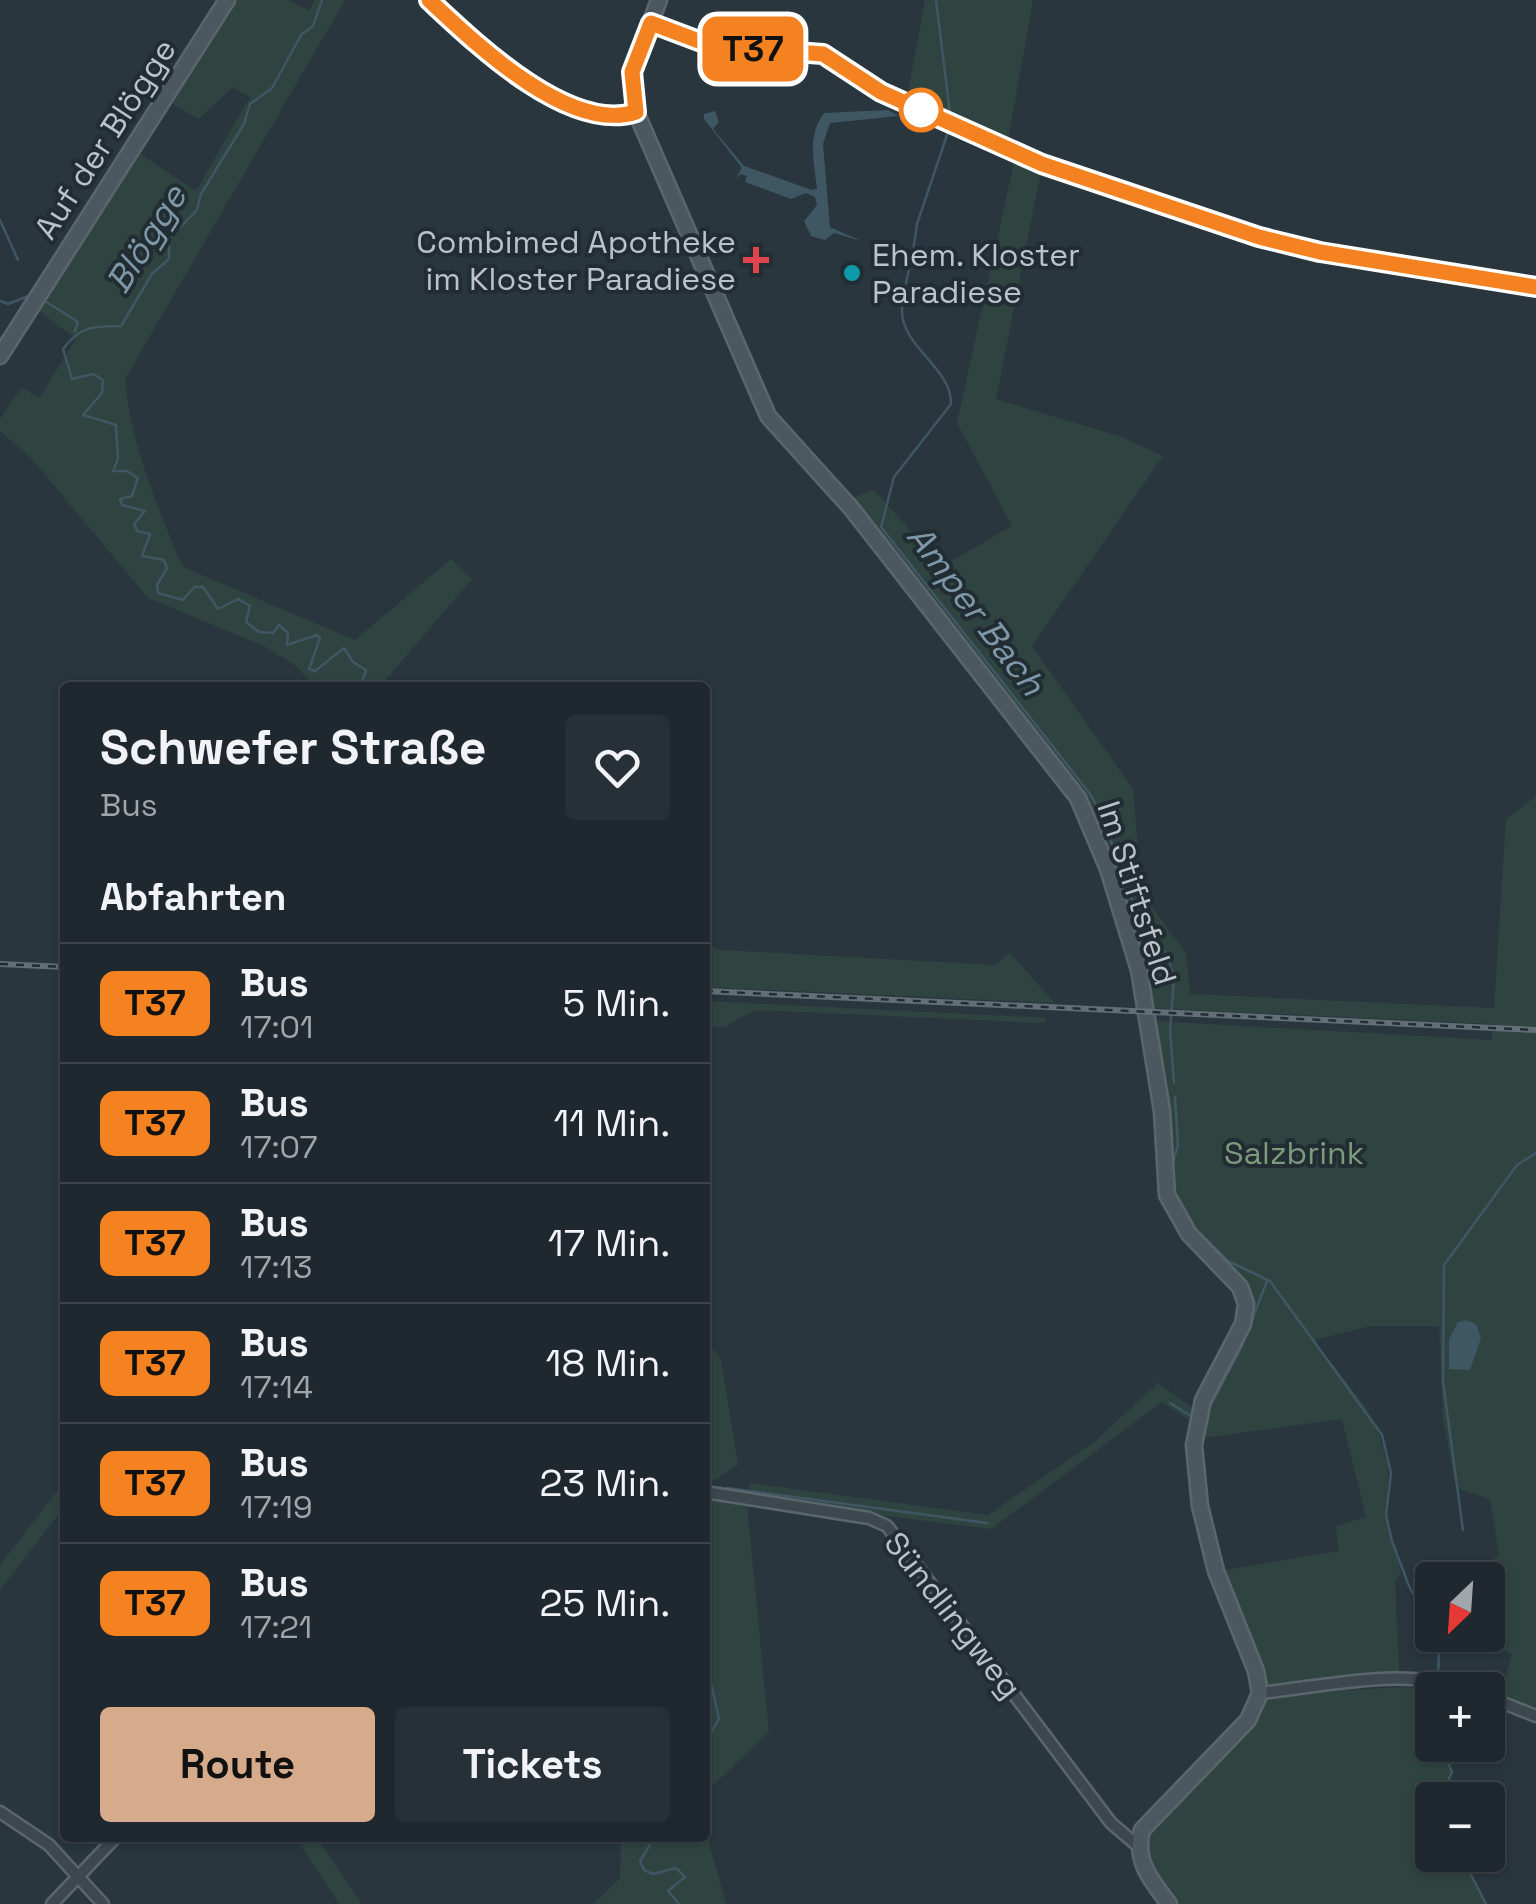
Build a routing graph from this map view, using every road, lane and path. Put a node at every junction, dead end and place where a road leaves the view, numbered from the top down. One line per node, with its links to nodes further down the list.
1 (227, 0): 7 (street, Auf der Blögge)
2 (429, 0): 5 (street)
3 (659, 0): 4 (street)
4 (651, 23): 5 (street); 6 (street)
5 (636, 112): 10 (street, Im Stiftsfeld)
6 (1536, 287)
7 (0, 356)
8 (710, 1493): 15 (street, Sündlingweg)
9 (1415, 1682): 10 (street)
10 (1260, 1693): 15 (street)
11 (1505, 1704): 12 (street)
12 (1536, 1716)
13 (0, 1812): 16 (street)
14 (111, 1842): 16 (street)
15 (1138, 1846): 19 (street)
16 (78, 1874): 17 (street); 18 (street)
17 (52, 1904)
18 (103, 1904)
19 (1170, 1904)

